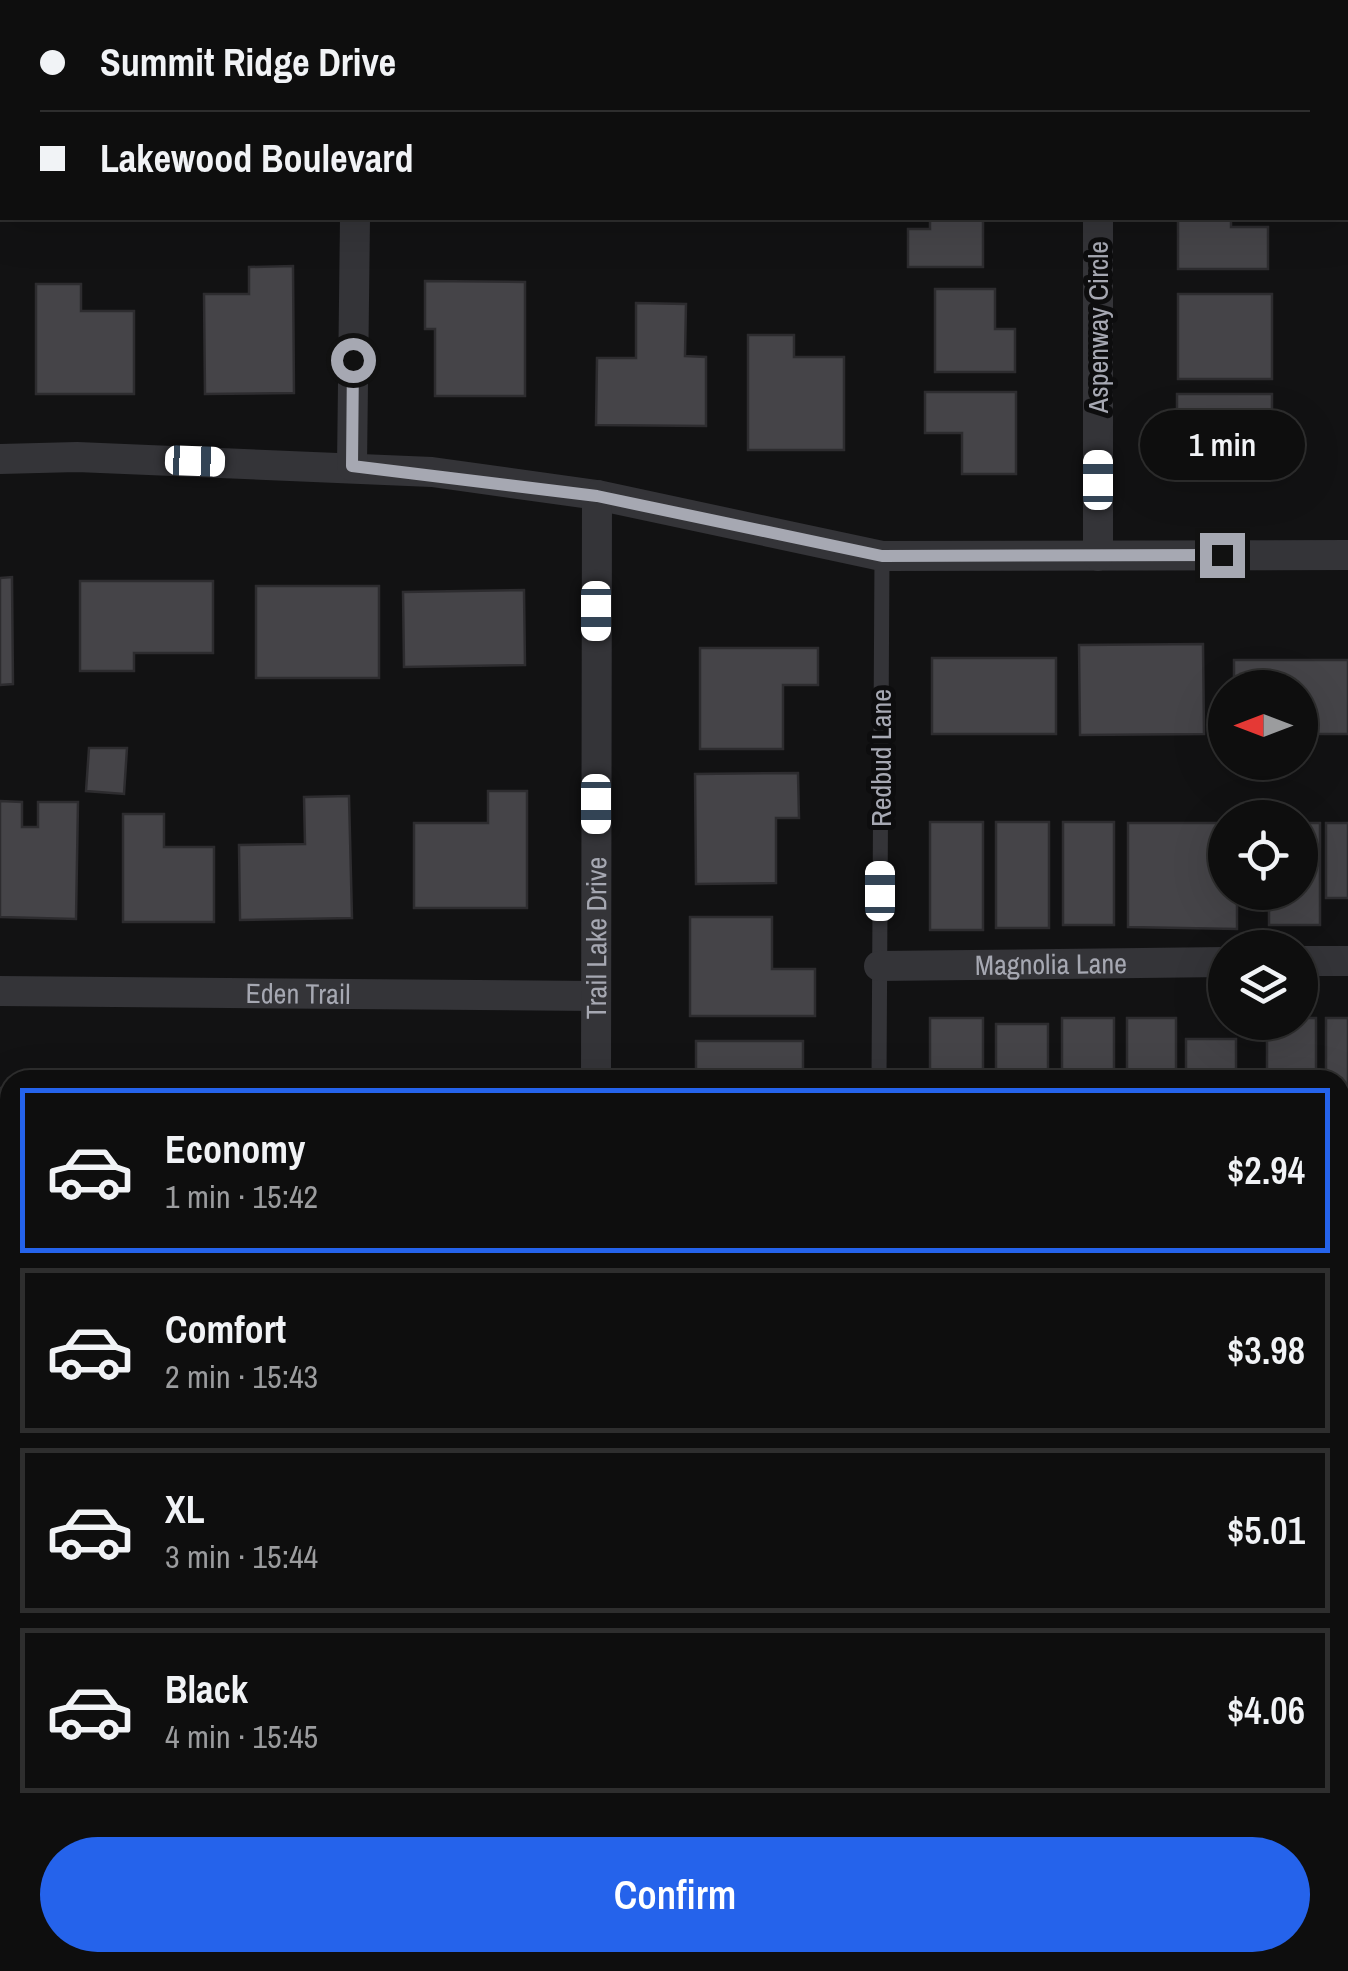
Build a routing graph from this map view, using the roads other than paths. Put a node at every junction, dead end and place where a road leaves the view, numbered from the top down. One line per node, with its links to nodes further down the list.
1 (355, 220): 4 (street)
2 (1098, 220): 8 (street, Aspenway Circle)
3 (0, 459): 4 (street)
4 (352, 466): 5 (street)
5 (597, 496): 7 (street); 14 (street, Trail Lake Drive)
6 (1348, 554): 8 (street)
7 (882, 556): 8 (street); 12 (lane, Redbud Lane)
8 (1098, 556)
9 (1318, 961): 10 (street)
10 (1348, 961)
11 (1208, 962): 12 (street, Magnolia Lane)
12 (880, 966): 16 (lane, Redbud Lane)
13 (0, 991): 14 (street, Eden Trail)
14 (595, 996): 15 (street, Trail Lake Drive)
15 (596, 1070)
16 (879, 1070)

